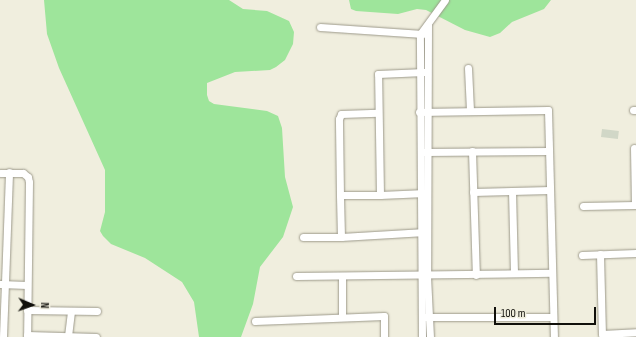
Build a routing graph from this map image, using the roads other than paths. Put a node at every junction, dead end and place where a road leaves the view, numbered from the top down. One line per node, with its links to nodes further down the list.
1 (445, 0): 3 (street)
2 (320, 27): 3 (street)
3 (424, 35): 5 (street)
4 (468, 68): 6 (street)
5 (423, 72): 7 (street); 8 (street); 9 (street)
6 (470, 110): 7 (street); 12 (street)
7 (428, 111): 8 (street); 14 (street)
8 (419, 112): 13 (street)
9 (378, 113): 21 (street); 22 (street)
10 (634, 148): 23 (street)
11 (472, 151): 12 (street); 14 (street); 19 (street)
12 (549, 151): 17 (street)
13 (420, 152): 14 (street); 20 (street)
14 (428, 152): 20 (street)
15 (9, 172): 16 (street); 37 (street); 38 (street)
16 (0, 173)
17 (550, 190): 18 (street); 31 (street)
18 (512, 191): 19 (street); 32 (street)
19 (473, 192): 33 (street)
20 (424, 193): 22 (street); 25 (street)
21 (340, 195): 22 (street); 27 (street)
22 (380, 195)
23 (636, 205): 24 (street)
24 (583, 206)
25 (424, 232): 27 (street); 36 (street)
26 (303, 237): 27 (street)
27 (341, 237)
28 (636, 253): 29 (street)
29 (600, 254): 30 (street); 46 (street)
30 (582, 255)
31 (552, 272): 32 (street); 42 (street)
32 (514, 273): 33 (street)
33 (476, 275): 36 (street)
34 (296, 276): 35 (street)
35 (342, 276): 36 (street); 43 (street)
36 (424, 276): 44 (street)
37 (2, 284): 38 (street); 50 (street)
38 (27, 284): 39 (street)
39 (27, 310): 41 (street); 47 (street)
40 (97, 311): 41 (street)
41 (71, 312): 49 (street)
42 (553, 316): 44 (street); 55 (street)
43 (342, 317): 45 (street); 52 (street)
44 (425, 317): 53 (street); 54 (street)
45 (255, 321)
46 (636, 332)
47 (27, 336): 48 (street)
48 (59, 336): 49 (street)
49 (68, 336): 51 (street)
50 (3, 337)
51 (96, 337)
52 (384, 337)
53 (422, 337)
54 (430, 337)
55 (554, 337)

